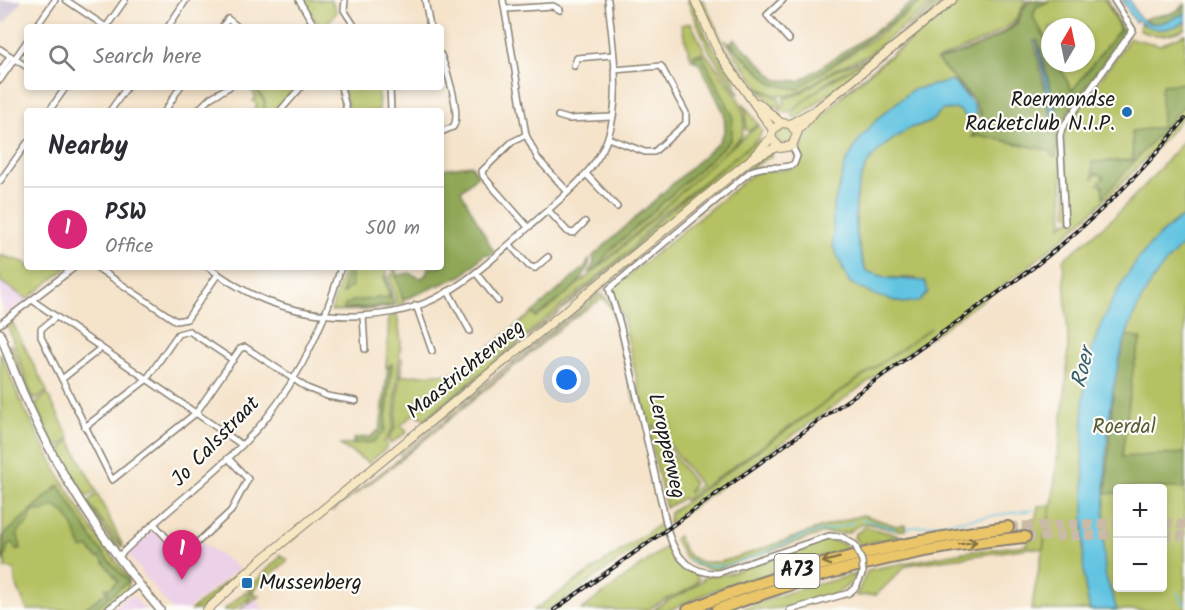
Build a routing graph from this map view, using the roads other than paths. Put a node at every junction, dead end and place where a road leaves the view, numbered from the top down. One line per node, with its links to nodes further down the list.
1 (55, 0): 17 (street)
2 (66, 0): 18 (street)
3 (125, 0): 19 (street)
4 (186, 0): 20 (street)
5 (299, 0): 21 (street)
6 (345, 0): 22 (street)
7 (425, 0): 23 (street)
8 (503, 0): 15 (street)
9 (608, 0): 10 (street); 27 (street)
10 (614, 0)
11 (695, 0): 42 (main road)
12 (783, 0): 24 (street)
13 (952, 0): 50 (main road)
14 (1114, 0): 70 (street)
15 (506, 9): 16 (street); 58 (street)
16 (560, 10)
17 (38, 24)
18 (102, 24)
19 (108, 24)
20 (170, 24)
21 (313, 24)
22 (353, 24)
23 (429, 24)
24 (789, 40)
25 (24, 43): 28 (street)
26 (0, 49): 28 (street)
27 (613, 55): 31 (street); 32 (street)
28 (12, 57): 30 (street); 33 (street); 34 (street)
29 (444, 64): 55 (street)
30 (24, 65)
31 (574, 66)
32 (614, 70): 52 (street); 59 (street)
33 (0, 72)
34 (0, 80)
35 (62, 90): 43 (street)
36 (125, 90): 44 (street)
37 (178, 90): 45 (street)
38 (223, 90): 46 (street)
39 (298, 90): 47 (street)
40 (342, 90): 48 (street)
41 (390, 90): 49 (street)
42 (752, 98): 53 (main road); 56 (main road)
43 (51, 108)
44 (112, 108)
45 (167, 108)
46 (200, 108)
47 (283, 108)
48 (346, 108)
49 (391, 108)
50 (817, 109): 54 (main road); 57 (main road)
51 (558, 116): 52 (street)
52 (612, 117): 59 (street)
53 (781, 123): 54 (main road); 56 (main road)
54 (790, 124): 57 (main road)
55 (444, 131)
56 (772, 134): 62 (main road); 63 (main road, Maastrichterweg)
57 (797, 134): 60 (main road)
58 (526, 135): 66 (street); 71 (street)
59 (608, 138): 64 (street)
60 (792, 146): 62 (main road); 115 (street, Leropperweg, bridge)
61 (24, 147): 65 (street)
62 (777, 147): 63 (main road, Maastrichterweg)
63 (750, 160): 112 (main road, Maastrichterweg)
64 (585, 174): 66 (street); 67 (street)
65 (0, 181)
66 (568, 192): 68 (street)
67 (617, 207)
68 (548, 210): 69 (street); 71 (street)
69 (585, 222)
70 (1065, 224)
71 (528, 227): 72 (street)
72 (510, 244): 74 (street); 79 (street)
73 (548, 257): 74 (street)
74 (535, 268): 81 (street)
75 (71, 270): 83 (street)
76 (100, 270): 80 (street)
77 (212, 270): 80 (street)
78 (340, 270): 86 (street, Jo Calsstraat)
79 (476, 273): 82 (street); 84 (street)
80 (218, 274): 86 (street)
81 (537, 276)
82 (448, 291): 85 (street); 90 (street)
83 (32, 300): 88 (street); 89 (street)
84 (498, 301)
85 (417, 305): 87 (street); 95 (street)
86 (326, 314): 87 (street); 98 (street, Jo Calsstraat)
87 (363, 316): 94 (street)
88 (56, 317): 93 (street); 97 (street)
89 (0, 324)
90 (470, 331)
91 (0, 333): 92 (street)
92 (2, 346): 108 (street)
93 (101, 348): 97 (street); 99 (street)
94 (365, 349)
95 (432, 351)
96 (232, 360): 98 (street); 99 (street); 101 (street)
97 (63, 379): 102 (street)
98 (293, 379): 100 (street); 103 (street, Jo Calsstraat)
99 (146, 380): 101 (street); 102 (street)
100 (356, 401)
101 (196, 413): 102 (street); 103 (street)
102 (85, 427)
103 (242, 445): 104 (street, Jo Calsstraat)
104 (228, 458): 105 (street, Jo Calsstraat); 105 (street)
105 (155, 525): 108 (street, Jo Calsstraat)
106 (1008, 527): 113 (highway, A73, one-way to 113)
107 (1025, 537): 114 (highway, A73, one-way to 107)
108 (118, 557): 109 (street)
109 (139, 585): 110 (street); 111 (street)
110 (107, 610)
111 (160, 610)
112 (207, 610)
113 (688, 610)
114 (717, 610)
115 (790, 610)

